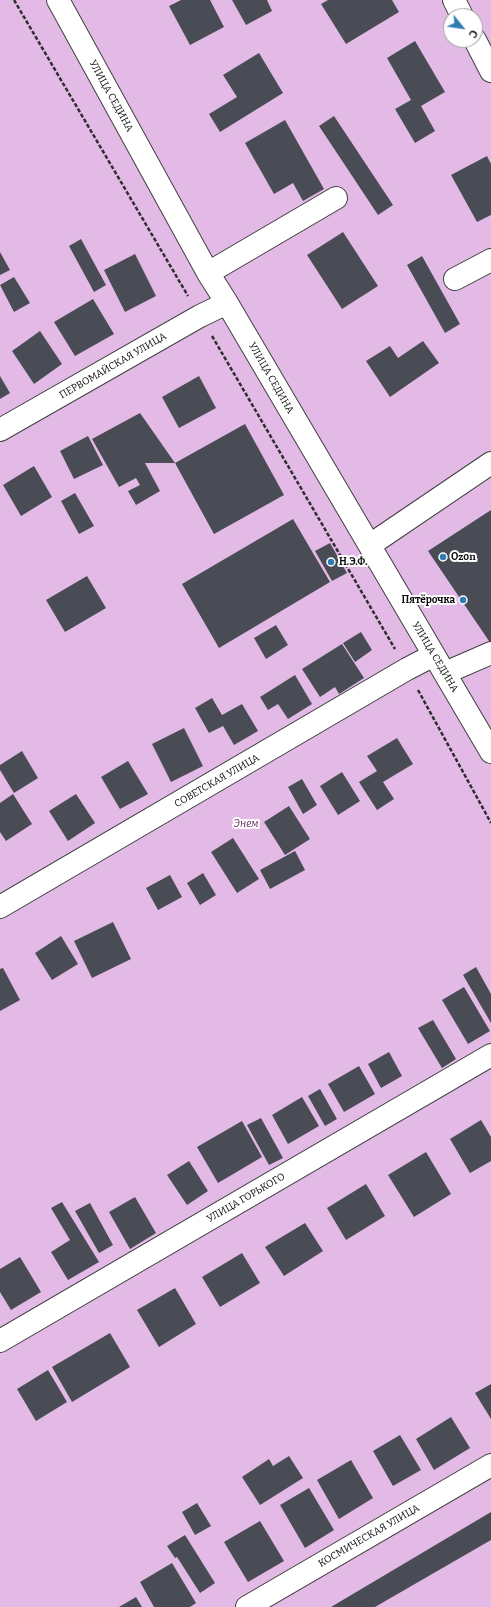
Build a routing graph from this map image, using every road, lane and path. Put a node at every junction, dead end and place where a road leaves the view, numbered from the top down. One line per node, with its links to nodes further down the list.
1 (14, 0): 10 (path)
2 (58, 0): 7 (street, УЛИЦА СЕДИНА)
3 (479, 48): 4 (street)
4 (491, 71)
5 (336, 198): 7 (street)
6 (491, 260): 8 (street)
7 (208, 273): 9 (street, УЛИЦА СЕДИНА)
8 (455, 279)
9 (227, 303): 10 (street, ПЕРВОМАЙСКАЯ УЛИЦА); 13 (street, УЛИЦА СЕДИНА)
10 (200, 316): 11 (street, ПЕРВОМАЙСКАЯ УЛИЦА); 16 (path)
11 (0, 430)
12 (491, 463): 13 (street)
13 (370, 545): 15 (street, УЛИЦА СЕДИНА)
14 (491, 652): 15 (street, СОВЕТСКАЯ УЛИЦА)
15 (440, 664): 16 (street, СОВЕТСКАЯ УЛИЦА); 17 (street, УЛИЦА СЕДИНА)
16 (407, 669): 18 (path); 19 (street, СОВЕТСКАЯ УЛИЦА)
17 (491, 752)
18 (491, 823)
19 (0, 907)
20 (491, 1055): 21 (street, УЛИЦА ГОРЬКОГО)
21 (0, 1341)
22 (491, 1465): 23 (street, КОСМИЧЕСКАЯ УЛИЦА)
23 (247, 1607)

